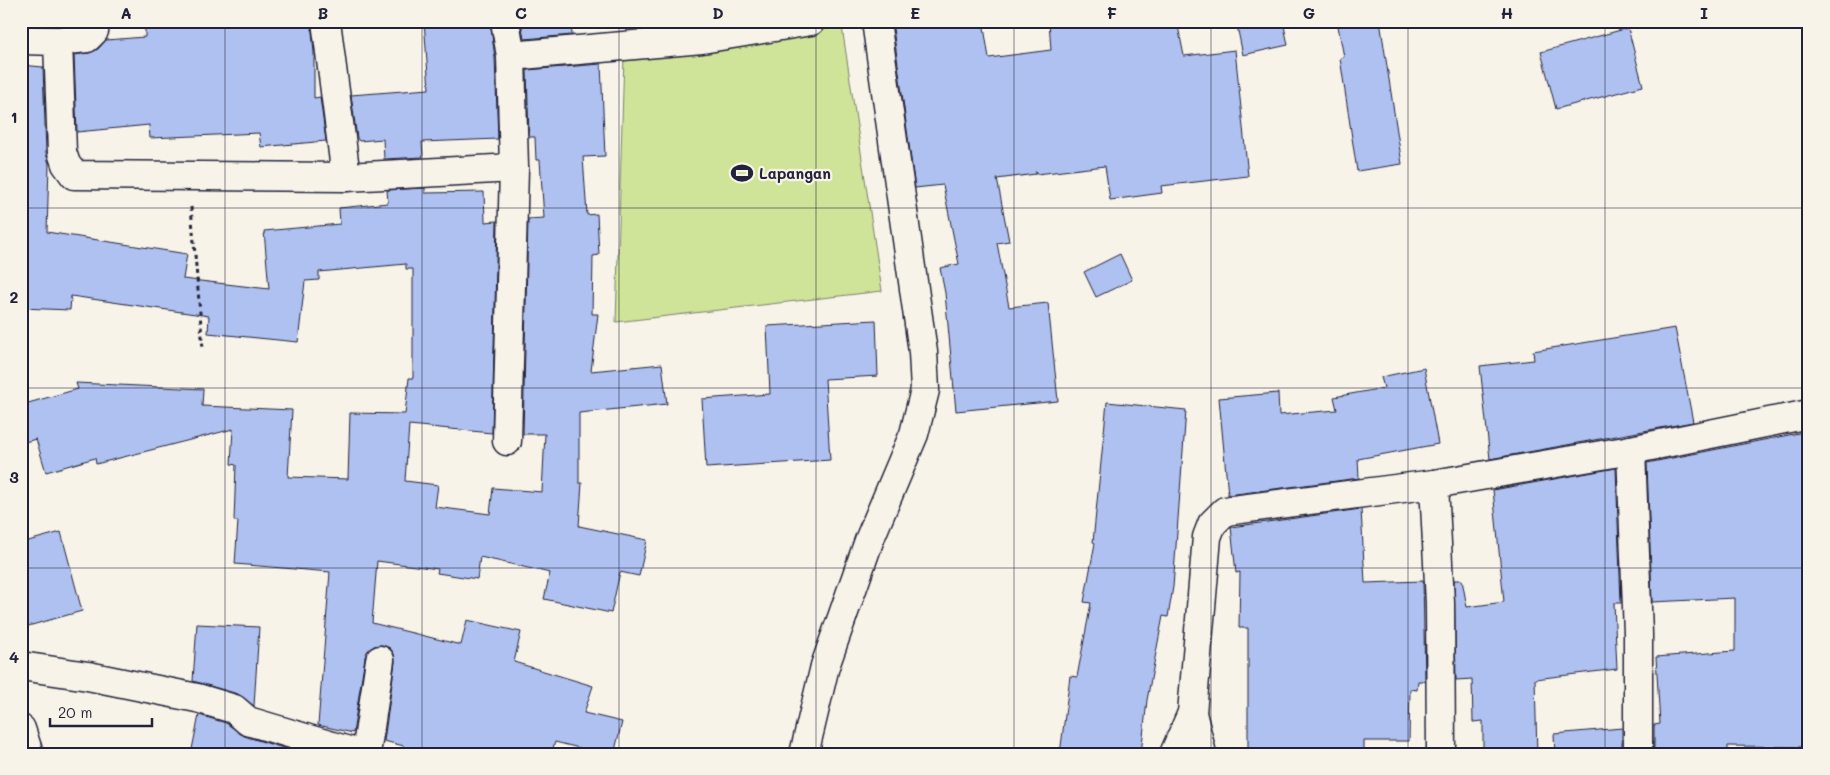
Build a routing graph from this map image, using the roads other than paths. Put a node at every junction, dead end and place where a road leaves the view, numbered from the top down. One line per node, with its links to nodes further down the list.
1 (96, 21): 7 (street)
2 (326, 21): 10 (street)
3 (505, 21): 8 (street)
4 (810, 21): 8 (street)
5 (876, 21): 22 (street)
6 (21, 40): 7 (street)
7 (58, 41): 10 (street)
8 (511, 56): 9 (street)
9 (514, 168): 10 (street); 12 (street)
10 (346, 177)
11 (1809, 414): 13 (street)
12 (507, 441)
13 (1631, 450): 14 (street); 26 (street)
14 (1434, 484): 17 (street); 25 (street)
15 (380, 660): 21 (street)
16 (21, 666): 20 (street)
17 (1192, 713): 23 (street); 24 (street)
18 (21, 729): 19 (street)
19 (29, 754)
20 (359, 754)
21 (366, 754)
22 (804, 754)
23 (1174, 754)
24 (1202, 754)
25 (1441, 754)
26 (1638, 754)

